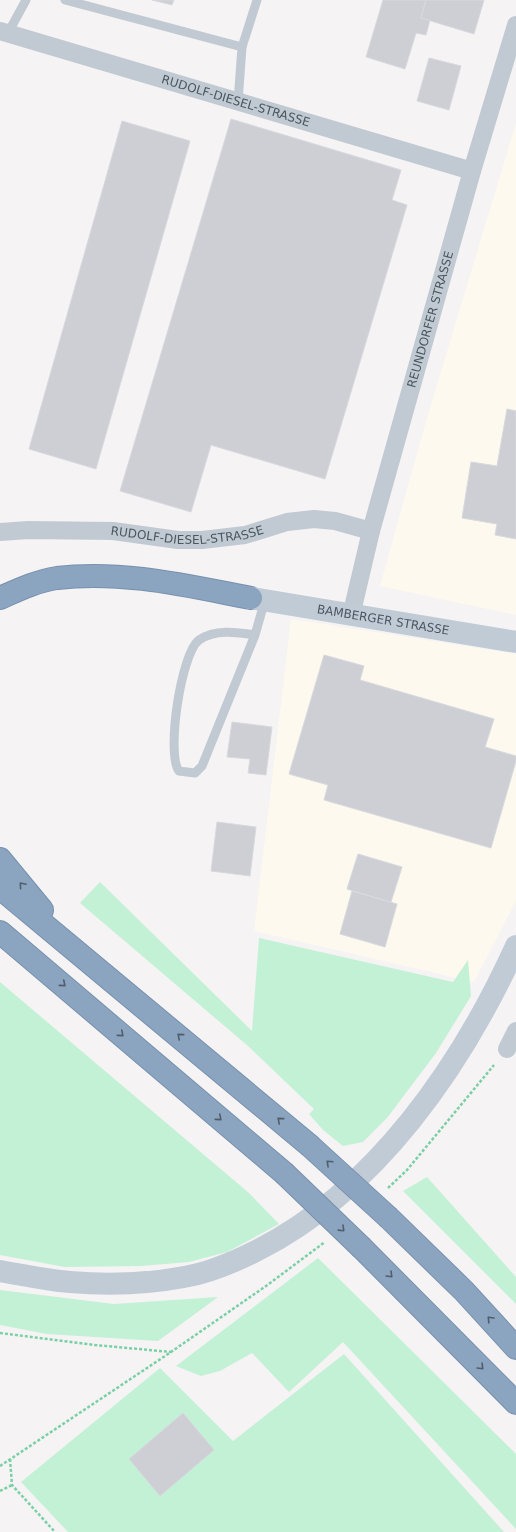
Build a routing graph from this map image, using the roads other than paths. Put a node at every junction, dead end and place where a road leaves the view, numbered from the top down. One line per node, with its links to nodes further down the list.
1 (26, 0): 5 (lane)
2 (65, 0): 6 (lane)
3 (257, 0): 6 (lane)
4 (516, 25): 8 (street, REUNDORFER STRASSE)
5 (4, 32): 7 (street, RUDOLF-DIESEL-STRASSE)
6 (242, 47): 7 (lane)
7 (238, 102): 8 (street, RUDOLF-DIESEL-STRASSE)
8 (472, 171): 9 (street, REUNDORFER STRASSE)
9 (371, 531): 10 (street, RUDOLF-DIESEL-STRASSE); 13 (street, REUNDORFER STRASSE)
10 (0, 532)
11 (0, 598): 12 (highway)
12 (258, 599): 13 (main road, BAMBERGER STRASSE); 14 (lane)
13 (351, 616): 15 (main road, BAMBERGER STRASSE)
14 (255, 635): 14 (lane)
15 (516, 642)
16 (0, 859): 21 (highway, one-way to 16)
17 (0, 888): 21 (highway)
18 (0, 932): 22 (highway)
19 (516, 946): 25 (main road)
20 (0, 948): 22 (highway)
21 (74, 948): 26 (highway, one-way to 21, bridge)
22 (34, 960): 27 (highway, one-way to 27, bridge)
23 (516, 1032): 24 (street)
24 (507, 1049)
25 (0, 1271)
26 (516, 1348)
27 (516, 1404)

